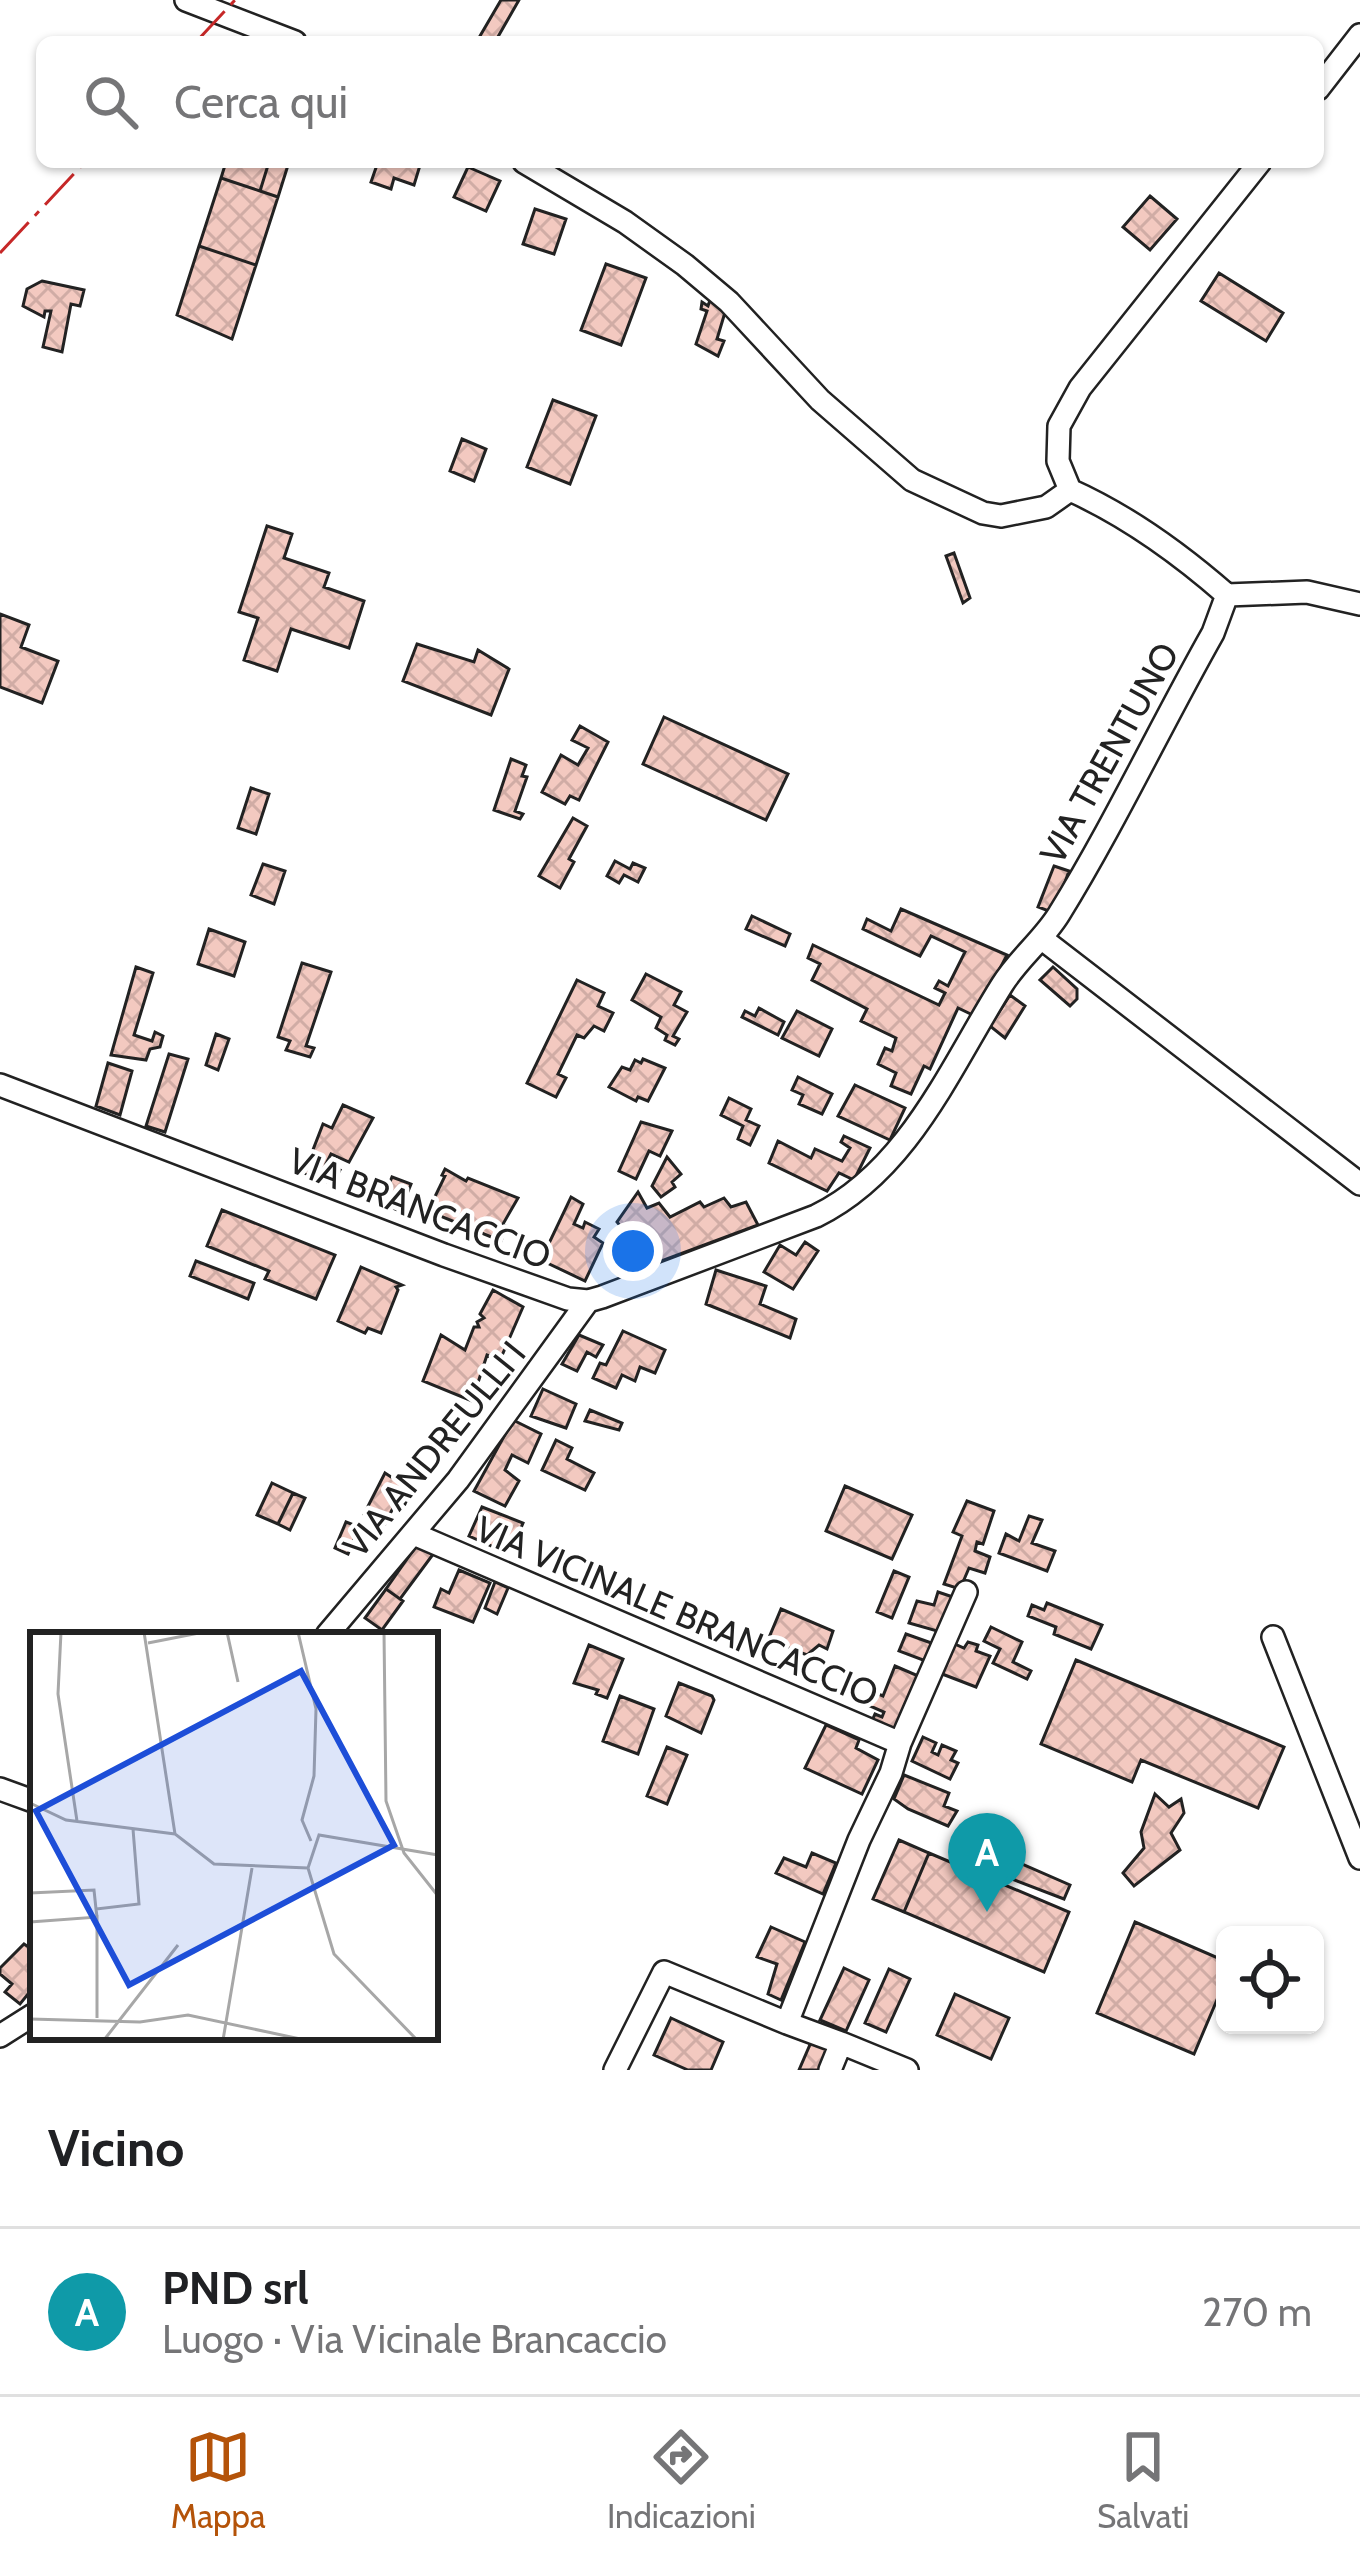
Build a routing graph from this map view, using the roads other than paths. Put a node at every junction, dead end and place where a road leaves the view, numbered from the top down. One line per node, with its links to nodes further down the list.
1 (186, 0): 3 (street)
2 (1360, 35): 4 (street)
3 (279, 36)
4 (1324, 81)
5 (533, 168): 7 (street)
6 (1254, 168): 7 (street)
7 (1070, 490): 8 (street)
8 (1227, 595): 9 (street); 10 (street, VIA TRENTUNO)
9 (1360, 604)
10 (1041, 938): 12 (street); 13 (street, VIA BRANCACCIO)
11 (0, 1085): 13 (street, VIA BRANCACCIO)
12 (1360, 1184)
13 (588, 1301): 14 (street, VIA ANDREULLI I)
14 (414, 1534): 16 (street, VIA ANDREULLI I); 18 (street, VIA VICINALE BRANCACCIO)
15 (966, 1592): 18 (street)
16 (330, 1632)
17 (1273, 1637): 21 (street)
18 (900, 1743): 23 (street, VIA VICINALE BRANCACCIO)
19 (0, 1789): 20 (street)
20 (30, 1800)
21 (1360, 1858)
22 (30, 2017): 24 (street)
23 (787, 2024): 25 (street); 26 (street)
24 (0, 2036)
25 (841, 2043): 27 (street); 28 (street)
26 (615, 2070)
27 (830, 2070)
28 (907, 2070)

